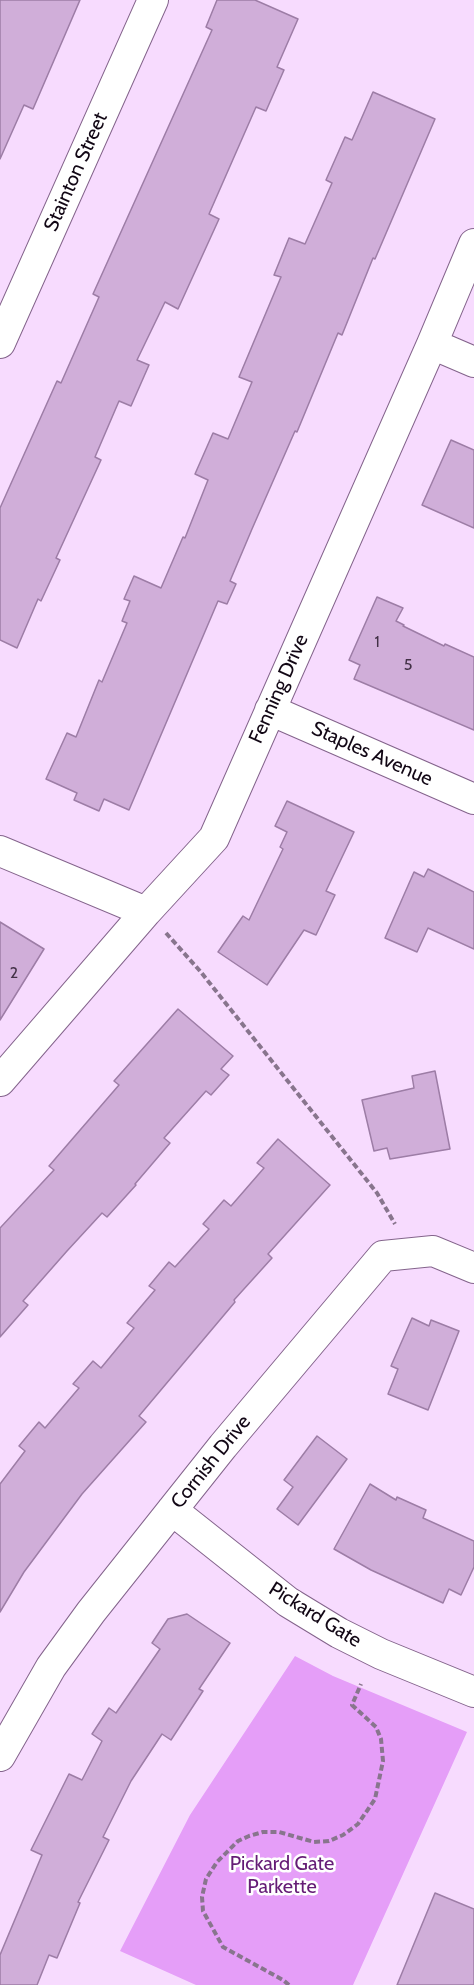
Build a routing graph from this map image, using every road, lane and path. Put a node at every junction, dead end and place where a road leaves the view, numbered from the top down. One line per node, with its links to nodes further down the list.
1 (153, 0): 3 (street, Stainton Street)
2 (474, 244): 4 (street, Fenning Drive)
3 (0, 343)
4 (432, 344): 5 (street); 6 (street, Fenning Drive)
5 (474, 362)
6 (270, 710): 7 (street, Staples Avenue); 9 (street, Fenning Drive)
7 (474, 799)
8 (0, 850): 9 (street)
9 (146, 912): 10 (street, Fenning Drive); 11 (path)
10 (0, 1081)
11 (412, 1253): 12 (street, Cornish Drive); 13 (street, Cornish Drive)
12 (474, 1268)
13 (172, 1510): 15 (street, Pickard Gate); 16 (street, Cornish Drive)
14 (361, 1684): 17 (path)
15 (474, 1692)
16 (0, 1756)
17 (289, 1985)

